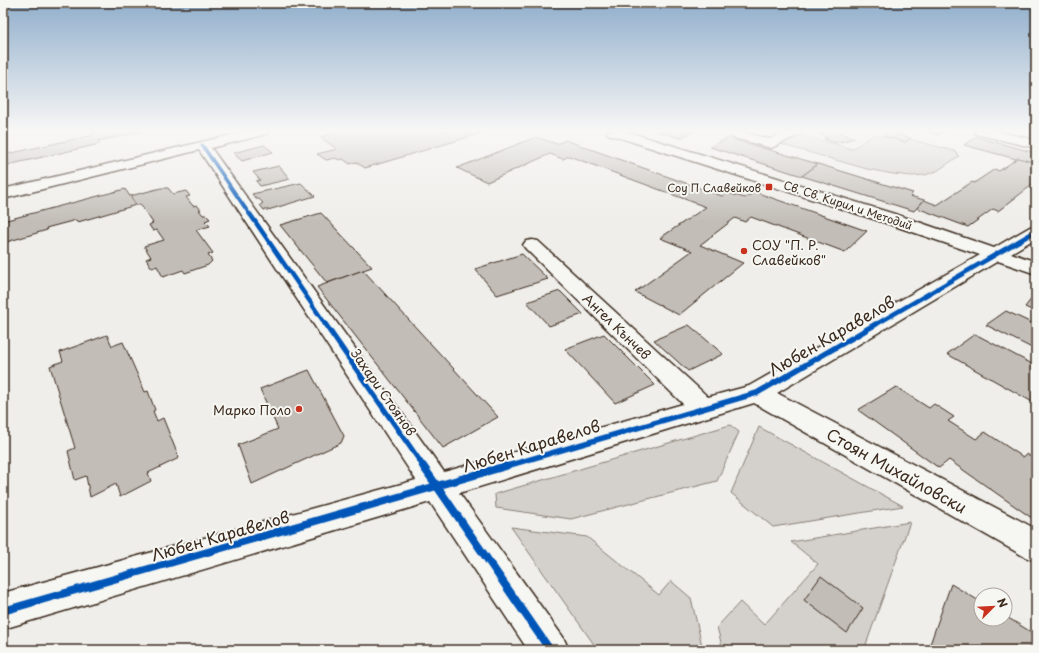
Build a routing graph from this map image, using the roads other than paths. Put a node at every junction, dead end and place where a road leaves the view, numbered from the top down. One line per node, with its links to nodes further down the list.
1 (118, 161): 4 (street)
2 (213, 161): 11 (street, Захари Стоянов)
3 (709, 161): 7 (street, Св. Св. Кирил и Методий)
4 (3, 194)
5 (1036, 231): 7 (street, Любен Каравелов)
6 (532, 245): 10 (street, Ангел Кънчев)
7 (996, 254): 8 (street, Св. Св. Кирил и Методий); 9 (street, Любен Каравелов)
8 (1036, 268)
9 (757, 393): 10 (street, Любен Каравелов); 12 (street, Стоян Михайловски)
10 (703, 408): 11 (street, Любен Каравелов)
11 (437, 487): 13 (street, Любен Каравелов); 14 (street, Захари Стоянов)
12 (1036, 546)
13 (3, 611)
14 (550, 650)

